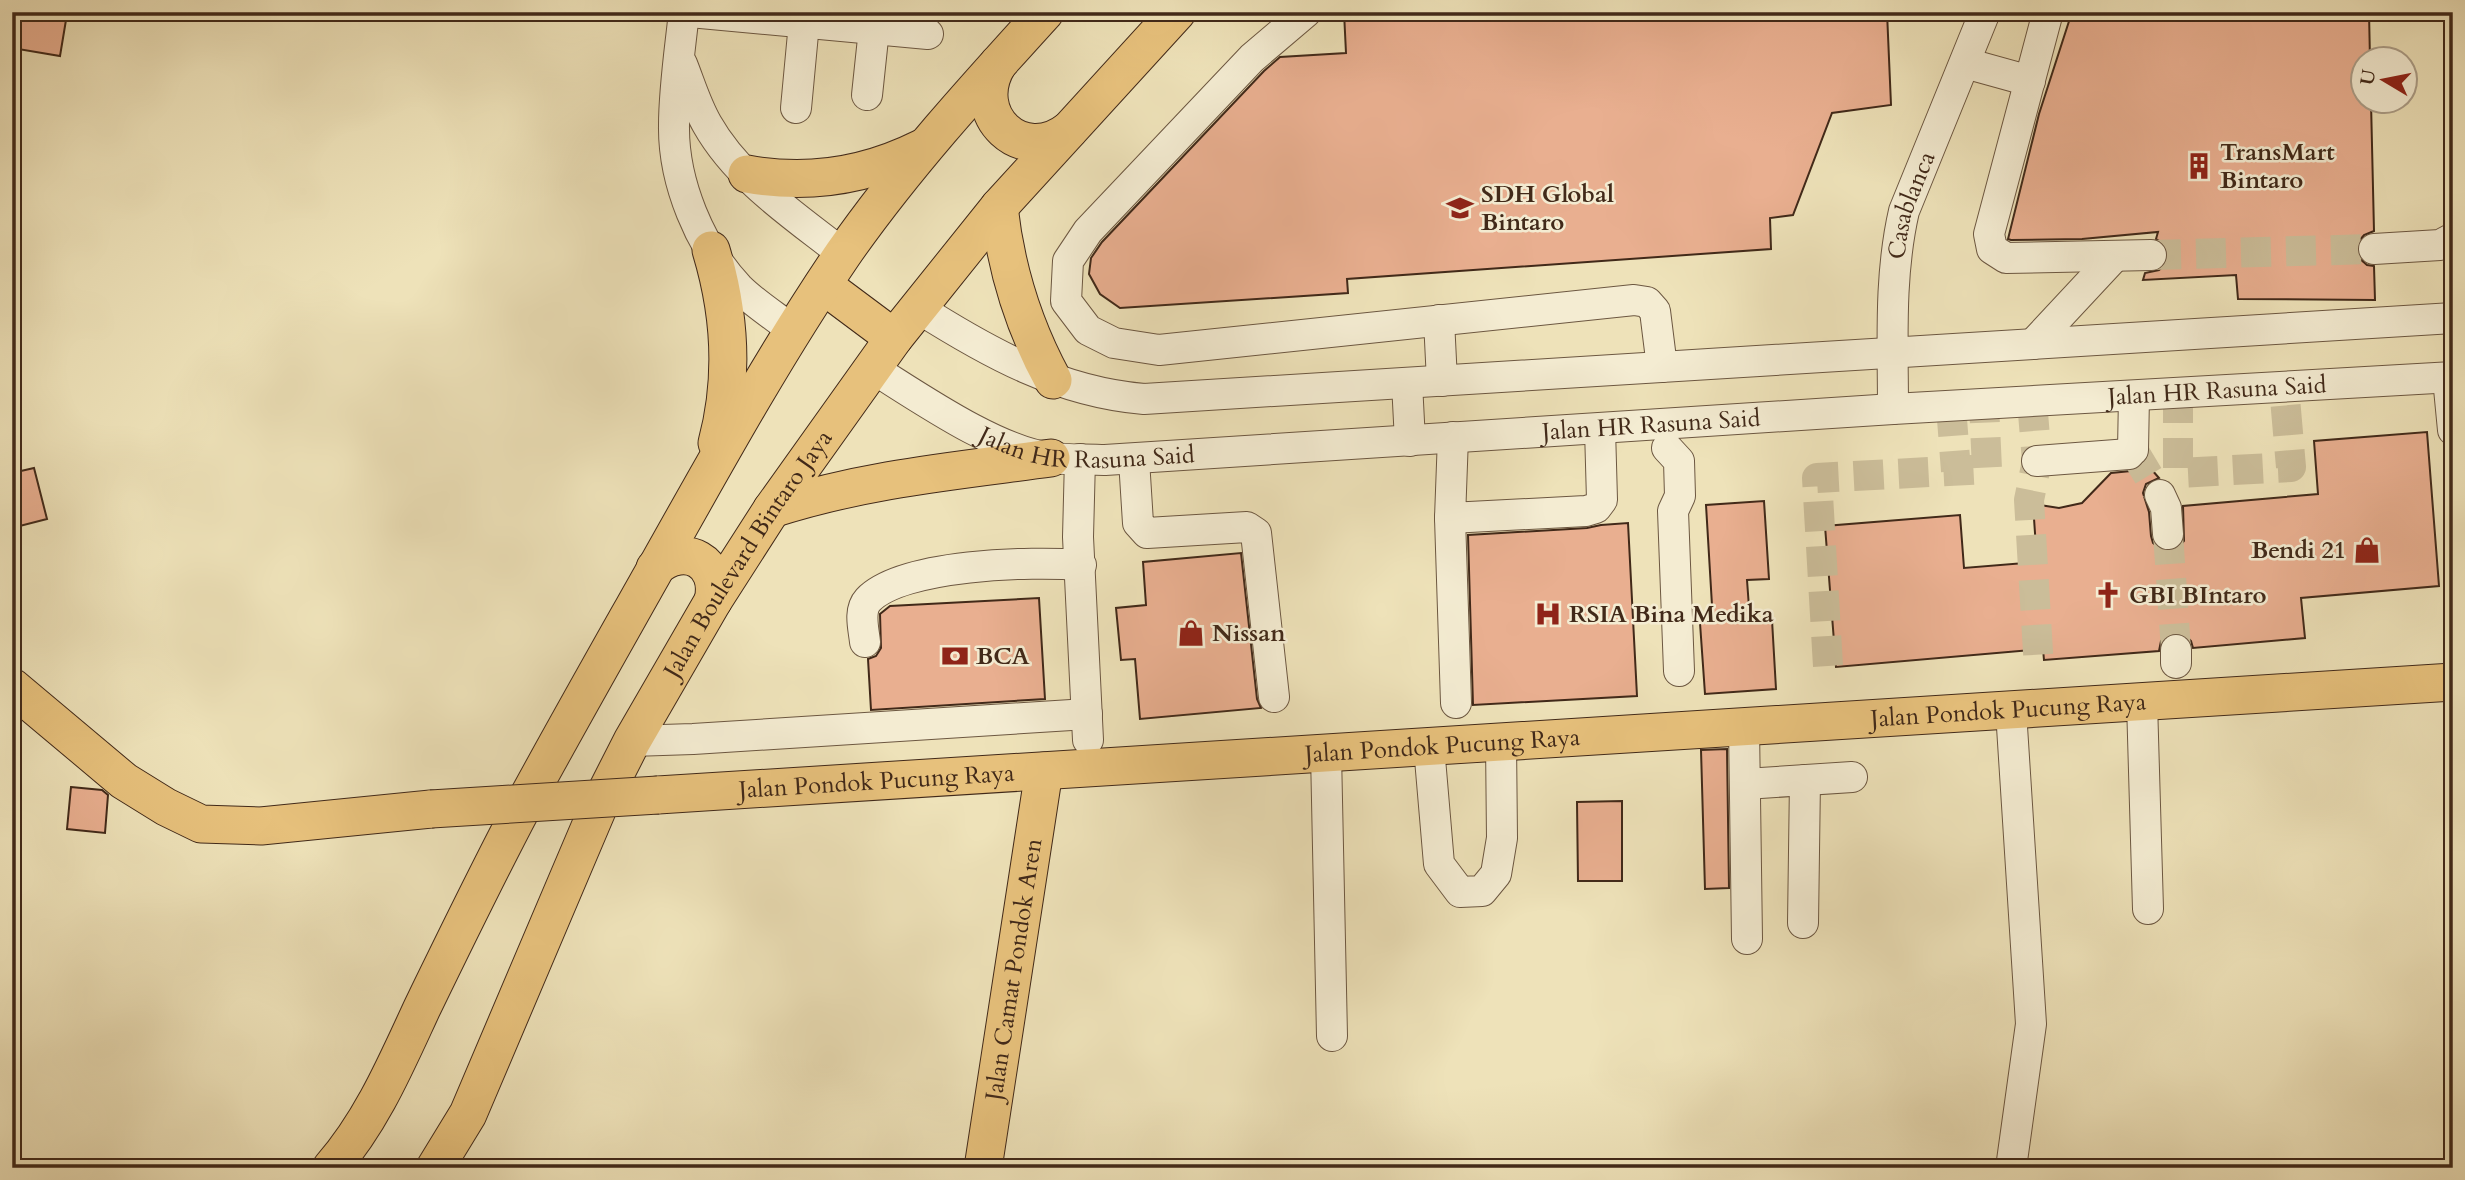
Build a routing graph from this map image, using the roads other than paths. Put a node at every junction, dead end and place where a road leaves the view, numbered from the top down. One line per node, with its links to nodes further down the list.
1 (684, 12): 11 (street)
2 (690, 12): 8 (street)
3 (1045, 12): 13 (main road)
4 (1177, 12): 17 (main road, Jalan Boulevard Bintaro Jaya)
5 (1306, 12): 30 (street)
6 (1986, 12): 12 (street, Casablanca)
7 (2048, 12): 14 (street)
8 (804, 23): 9 (street); 16 (street)
9 (874, 29): 10 (street); 15 (street)
10 (928, 34)
11 (680, 57): 19 (street); 22 (street)
12 (1965, 63): 14 (street); 34 (street, Casablanca)
13 (998, 64): 17 (main road); 18 (main road)
14 (2029, 80): 26 (street)
15 (867, 95)
16 (796, 108)
17 (1070, 129): 20 (main road, Jalan Boulevard Bintaro Jaya)
18 (926, 146): 19 (main road); 24 (main road)
19 (747, 174): 24 (street)
20 (999, 207): 28 (main road, Jalan Boulevard Bintaro Jaya); 38 (main road)
21 (2453, 237): 23 (street)
22 (711, 250): 31 (street); 51 (main road)
23 (2374, 250)
24 (844, 254): 27 (main road)
25 (2151, 255): 26 (street)
26 (2115, 256): 33 (street)
27 (823, 285): 31 (main road); 32 (main road)
28 (918, 308): 32 (main road, Jalan Boulevard Bintaro Jaya); 38 (street, Jalan HR Rasuna Said)
29 (2453, 318): 33 (street, Jalan HR Rasuna Said)
30 (1439, 320): 35 (street); 39 (street)
31 (794, 331): 51 (main road)
32 (894, 338): 36 (main road, Jalan Boulevard Bintaro Jaya)
33 (2033, 344): 34 (street, Jalan HR Rasuna Said)
34 (1893, 353): 35 (street, Jalan HR Rasuna Said); 42 (street, Casablanca)
35 (1662, 367): 39 (street, Jalan HR Rasuna Said)
36 (872, 368): 48 (street, Jalan HR Rasuna Said); 53 (main road, Jalan Boulevard Bintaro Jaya)
37 (2451, 377): 41 (street, Jalan HR Rasuna Said); 44 (street)
38 (1054, 380): 40 (street, Jalan HR Rasuna Said)
39 (1442, 381): 40 (street, Jalan HR Rasuna Said)
40 (1407, 383): 47 (street)
41 (2134, 396): 42 (street, Jalan HR Rasuna Said); 50 (street)
42 (1893, 409): 45 (street, Jalan HR Rasuna Said)
43 (1600, 429): 45 (street, Jalan HR Rasuna Said); 46 (street, Jalan HR Rasuna Said); 54 (street)
44 (2453, 430)
45 (1667, 436): 60 (street)
46 (1452, 437): 47 (street, Jalan HR Rasuna Said); 54 (street)
47 (1410, 440): 49 (street, Jalan HR Rasuna Said)
48 (1065, 458): 49 (street, Jalan HR Rasuna Said); 53 (main road); 56 (street)
49 (1134, 460): 63 (street)
50 (2037, 461)
51 (709, 471): 57 (main road)
52 (2160, 495): 55 (street)
53 (772, 509): 58 (main road, Jalan Boulevard Bintaro Jaya)
54 (1450, 518): 65 (street)
55 (2168, 534)
56 (1081, 565): 59 (street); 68 (street)
57 (655, 568): 58 (main road); 80 (main road)
58 (713, 601): 68 (main road, Jalan Boulevard Bintaro Jaya)
59 (865, 642)
60 (1679, 671)
61 (2453, 682): 64 (main road, Jalan Pondok Pucung Raya)
62 (12, 687): 72 (main road, Jalan Pondok Pucung Raya, bridge)
63 (1274, 697)
64 (2142, 702): 66 (main road, Jalan Pondok Pucung Raya); 76 (street)
65 (1456, 703)
66 (2011, 711): 67 (main road, Jalan Pondok Pucung Raya); 83 (street)
67 (1744, 727): 69 (main road, Jalan Pondok Pucung Raya); 75 (street)
68 (632, 741): 81 (main road, Jalan Boulevard Bintaro Jaya)
69 (1501, 742): 70 (main road, Jalan Pondok Pucung Raya); 70 (street)
70 (1429, 747): 71 (main road, Jalan Pondok Pucung Raya)
71 (1326, 753): 72 (main road, Jalan Pondok Pucung Raya); 79 (street)
72 (1044, 771): 82 (main road, Jalan Camat Pondok Aren)
73 (1852, 777): 74 (street)
74 (1805, 780): 75 (street); 77 (street)
75 (1745, 784): 78 (street)
76 (2148, 909)
77 (1803, 923)
78 (1747, 939)
79 (1332, 1036)
80 (331, 1168)
81 (435, 1168)
82 (983, 1168)
83 (2011, 1168)

